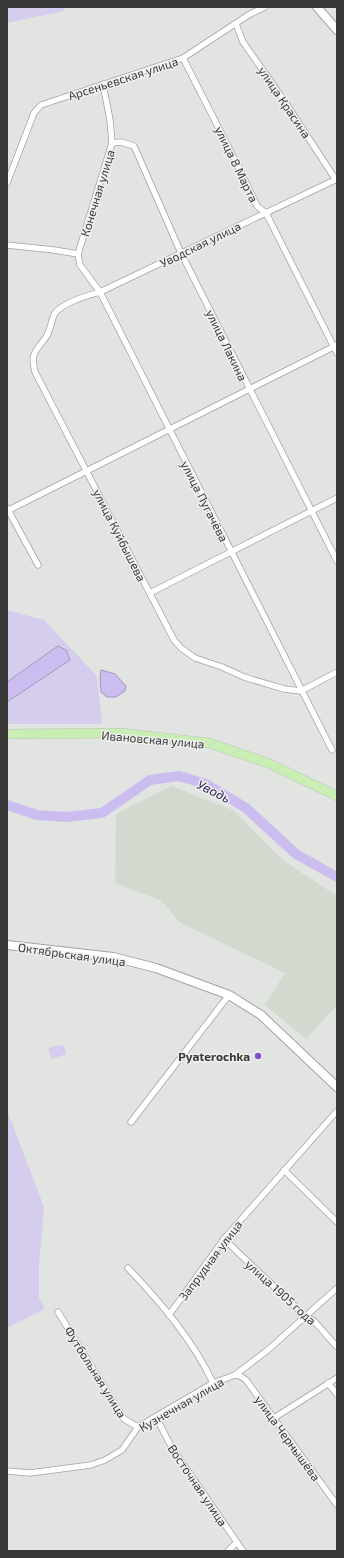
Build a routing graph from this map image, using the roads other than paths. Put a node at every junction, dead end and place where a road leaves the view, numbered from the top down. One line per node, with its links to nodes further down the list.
1 (265, 7): 3 (street, Арсеньевская улица)
2 (317, 7): 4 (street)
3 (236, 24): 5 (street, Арсеньевская улица); 9 (street, улица Красина)
4 (337, 30)
5 (183, 58): 6 (street, Арсеньевская улица); 11 (street, улица 8 Марта)
6 (103, 84): 7 (street, Конечная улица); 8 (street, Арсеньевская улица)
7 (112, 144): 13 (street, улица Лакина); 14 (street, Конечная улица)
8 (9, 167): 10 (street)
9 (336, 179): 11 (street, Уводская улица)
10 (7, 183)
11 (266, 213): 13 (street, Уводская улица); 17 (street, улица 8 Марта)
12 (7, 245): 14 (street)
13 (181, 253): 15 (street, Уводская улица); 19 (street, улица Лакина)
14 (78, 254): 15 (street, улица Пугачёва)
15 (100, 292): 16 (street, Уводская улица); 20 (street, улица Пугачёва)
16 (62, 307): 21 (street, улица Куйбышева)
17 (335, 346): 18 (street, улица 8 Марта); 19 (street)
18 (337, 353)
19 (249, 389): 20 (street); 24 (street, улица Лакина)
20 (169, 429): 21 (street); 25 (street, улица Пугачёва)
21 (86, 471): 23 (street); 28 (street, улица Куйбышева)
22 (337, 498): 24 (street)
23 (7, 510): 27 (street)
24 (312, 510): 25 (street); 26 (street, улица Лакина)
25 (231, 552): 28 (street); 30 (street, улица Пугачёва)
26 (337, 561)
27 (38, 565)
28 (150, 593): 30 (street, улица Куйбышева)
29 (337, 672): 30 (street)
30 (302, 691): 32 (street, улица Пугачёва)
31 (7, 734): 33 (main road, Ивановская улица)
32 (332, 750)
33 (337, 796)
34 (7, 945): 35 (street, Октябрьская улица)
35 (229, 995): 36 (street, Октябрьская улица); 38 (street)
36 (337, 1087)
37 (337, 1111): 39 (street, Запрудная улица)
38 (131, 1122)
39 (284, 1170): 40 (street); 41 (street, Запрудная улица)
40 (337, 1222)
41 (224, 1239): 45 (street, Запрудная улица); 46 (street, улица 1905 года)
42 (128, 1268): 45 (street)
43 (337, 1288): 46 (street, Кузнечная улица)
44 (58, 1312): 55 (street, Футбольная улица)
45 (169, 1315): 50 (street)
46 (306, 1317): 47 (street, улица 1905 года); 48 (street, Кузнечная улица)
47 (337, 1347)
48 (235, 1375): 50 (street, Кузнечная улица); 54 (street, улица Чернышёва)
49 (337, 1378): 51 (street)
50 (213, 1383): 53 (street, Кузнечная улица)
51 (328, 1383): 52 (street); 54 (street)
52 (337, 1394)
53 (156, 1417): 55 (street, Кузнечная улица); 58 (street, Восточная улица)
54 (274, 1418): 57 (street, улица Чернышёва)
55 (138, 1427): 56 (street, Кузнечная улица)
56 (7, 1471)
57 (337, 1505)
58 (236, 1543): 59 (street); 60 (street, Восточная улица)
59 (228, 1551)
60 (243, 1551)

